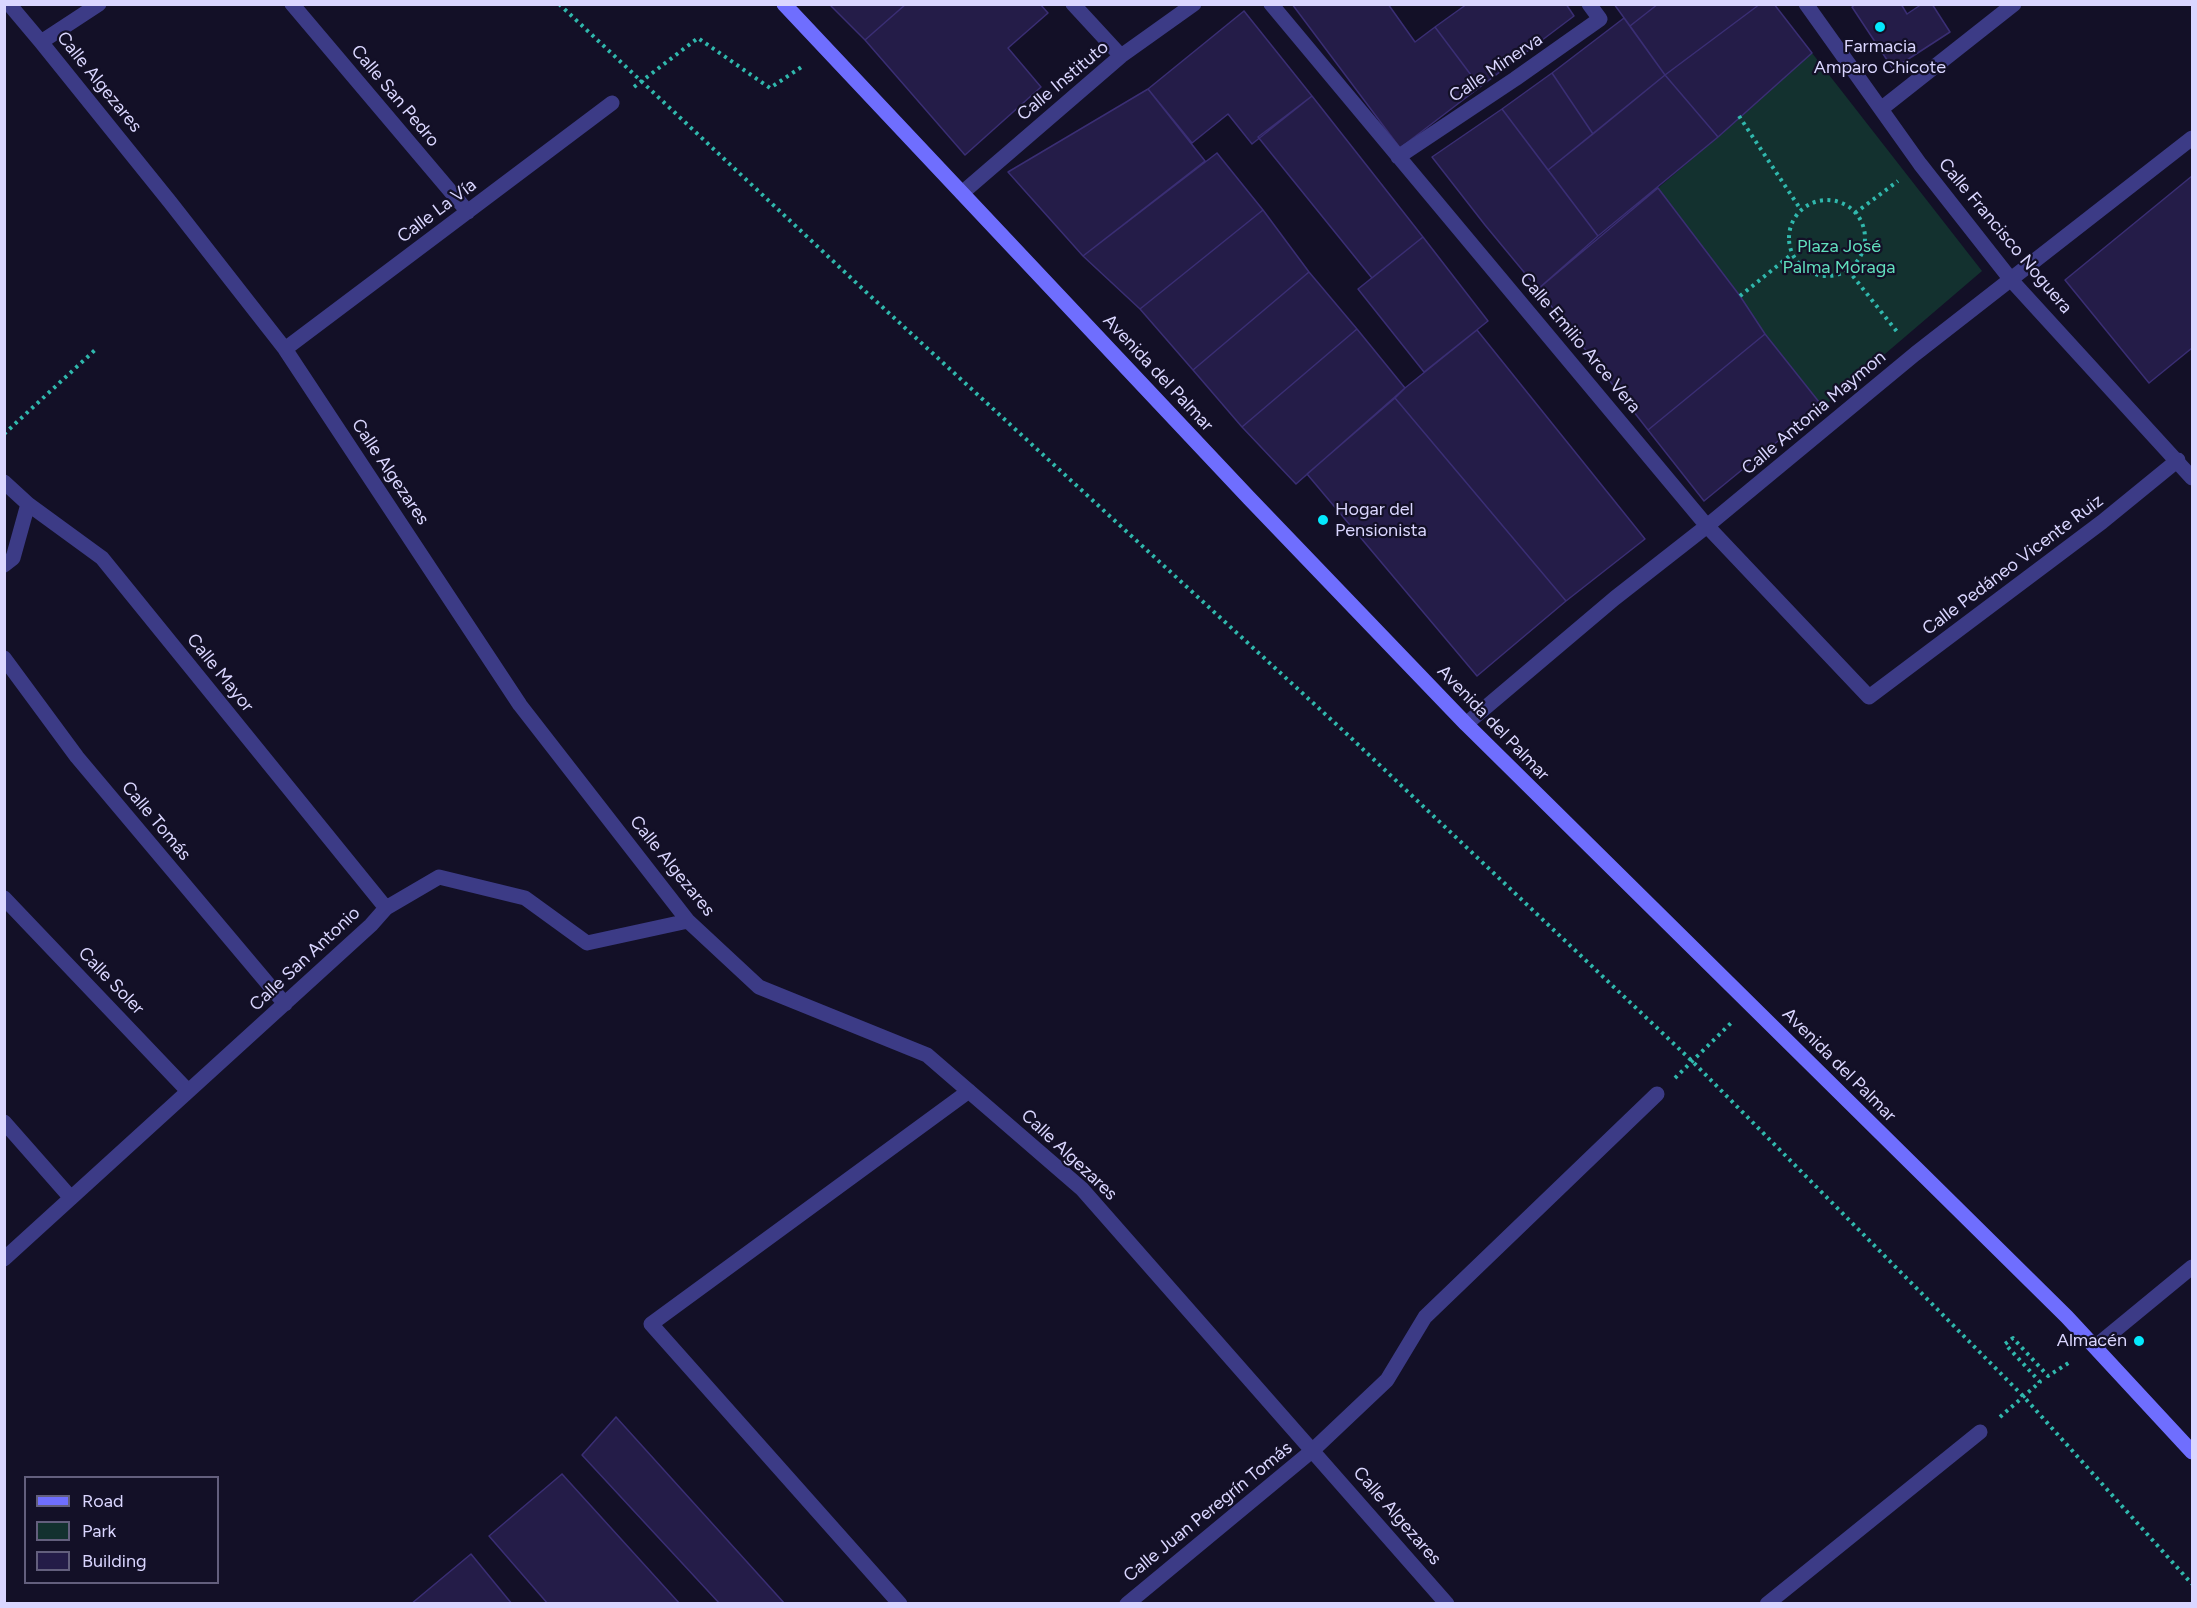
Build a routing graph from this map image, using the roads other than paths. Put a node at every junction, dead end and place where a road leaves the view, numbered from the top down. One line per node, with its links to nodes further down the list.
1 (9, 4): 11 (street, Calle Algezares)
2 (99, 4): 11 (street)
3 (292, 4): 18 (street, Calle San Pedro)
4 (784, 4): 17 (main road, Avenida del Palmar)
5 (1073, 4): 12 (street)
6 (1194, 4): 12 (street, Calle Instituto)
7 (1271, 4): 16 (street, Calle Emilio Arce Vera)
8 (1589, 4): 16 (street, Calle Minerva)
9 (1806, 4): 14 (street, Calle Francisco Noguera)
10 (2014, 4): 14 (street)
11 (41, 42): 20 (street, Calle Algezares)
12 (1121, 56): 17 (street, Calle Instituto)
13 (612, 103): 18 (street, Calle La Vía)
14 (1881, 109): 19 (street, Calle Francisco Noguera)
15 (2193, 138): 19 (street, Calle Antonia Maymon)
16 (1398, 157): 25 (street, Calle Emilio Arce Vera)
17 (962, 193): 29 (main road, Avenida del Palmar)
18 (468, 212): 20 (street, Calle La Vía)
19 (2012, 281): 21 (street, Calle Francisco Noguera); 25 (street, Calle Antonia Maymon)
20 (285, 349): 32 (street, Calle Algezares)
21 (2178, 460): 22 (street, Calle Francisco Noguera); 28 (street, Calle Pedáneo Vicente Ruiz)
22 (2193, 478)
23 (4, 482): 24 (street, Calle Mayor)
24 (28, 504): 26 (street); 31 (street, Calle Mayor)
25 (1707, 526): 28 (street, Calle Emilio Arce Vera); 29 (street, Calle Antonia Maymon)
26 (4, 565)
27 (4, 658): 33 (street, Calle Tomás)
28 (1869, 698)
29 (1466, 724): 41 (main road, Avenida del Palmar)
30 (4, 898): 34 (street, Calle Soler)
31 (386, 908): 32 (street, Calle San Antonio); 33 (street, Calle San Antonio)
32 (688, 921): 35 (street, Calle Algezares)
33 (285, 1004): 34 (street, Calle San Antonio)
34 (188, 1091): 38 (street, Calle San Antonio)
35 (969, 1091): 43 (street, Calle Algezares); 45 (street)
36 (1657, 1094): 43 (street, Calle Juan Peregrín Tomás)
37 (4, 1122): 38 (street)
38 (72, 1198): 39 (street, Calle San Antonio)
39 (4, 1259)
40 (2193, 1267): 41 (street)
41 (2096, 1346): 44 (main road, Avenida del Palmar)
42 (1980, 1432): 48 (street)
43 (1313, 1450): 46 (street, Calle Juan Peregrín Tomás); 47 (street, Calle Algezares)
44 (2193, 1452)
45 (900, 1604)
46 (1127, 1604)
47 (1447, 1604)
48 (1767, 1604)

